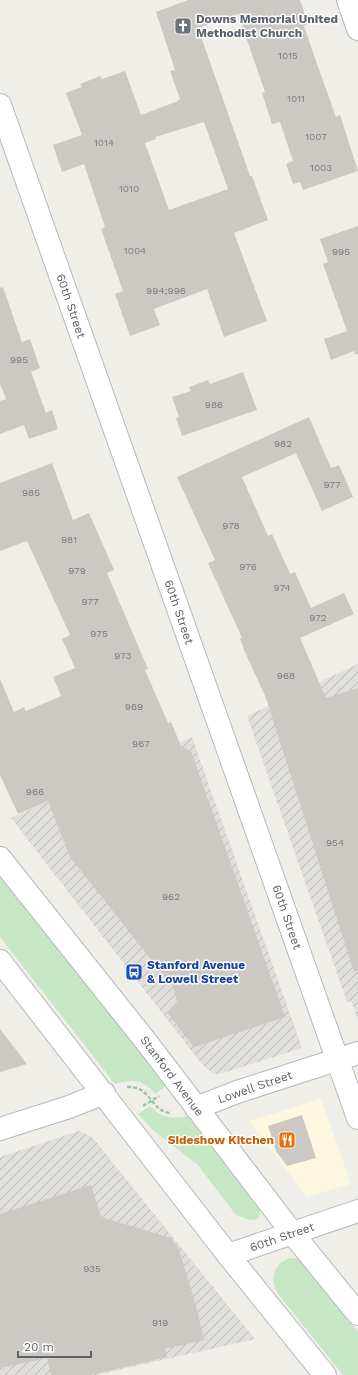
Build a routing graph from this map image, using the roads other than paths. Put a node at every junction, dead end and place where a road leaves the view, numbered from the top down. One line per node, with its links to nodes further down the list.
1 (348, 0): 2 (street)
2 (358, 29)
3 (0, 105): 7 (street, 60th Street)
4 (0, 858): 9 (street, Stanford Avenue)
5 (0, 961): 8 (street)
6 (358, 1053): 7 (street, Lowell Street)
7 (338, 1060): 9 (street, Lowell Street); 10 (street, 60th Street)
8 (104, 1094): 11 (street); 14 (street)
9 (196, 1108): 13 (street, Stanford Avenue)
10 (358, 1118)
11 (0, 1129)
12 (358, 1211): 13 (street, 60th Street)
13 (292, 1234): 14 (street, 60th Street); 15 (street, Stanford Avenue)
14 (228, 1255): 16 (street)
15 (358, 1314)
16 (325, 1375)

